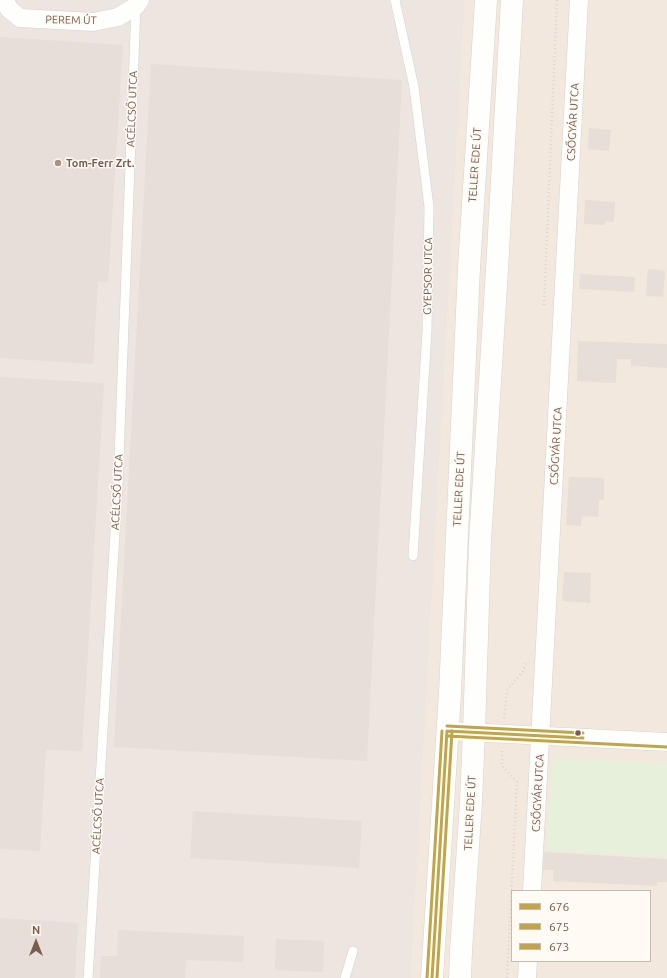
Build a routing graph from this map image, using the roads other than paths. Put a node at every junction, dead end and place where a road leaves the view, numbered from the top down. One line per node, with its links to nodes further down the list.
1 (394, 0): 7 (lane, GYEPSOR UTCA)
2 (486, 0): 8 (main road, TELLER EDE ÚT)
3 (512, 0): 9 (main road, TELLER EDE ÚT)
4 (579, 0): 10 (street, CSŐGYÁR UTCA)
5 (138, 3): 6 (street, PEREM ÚT); 15 (lane, ACÉLCSŐ UTCA)
6 (5, 6)
7 (413, 556)
8 (447, 731): 9 (street); 17 (main road, TELLER EDE ÚT)
9 (474, 732): 10 (street); 18 (main road, TELLER EDE ÚT)
10 (540, 735): 11 (street); 12 (street, CSŐGYÁR UTCA)
11 (667, 742)
12 (532, 890)
13 (353, 951): 16 (lane)
14 (528, 962): 19 (street)
15 (88, 978)
16 (345, 978)
17 (432, 978)
18 (460, 978)
19 (527, 978)

